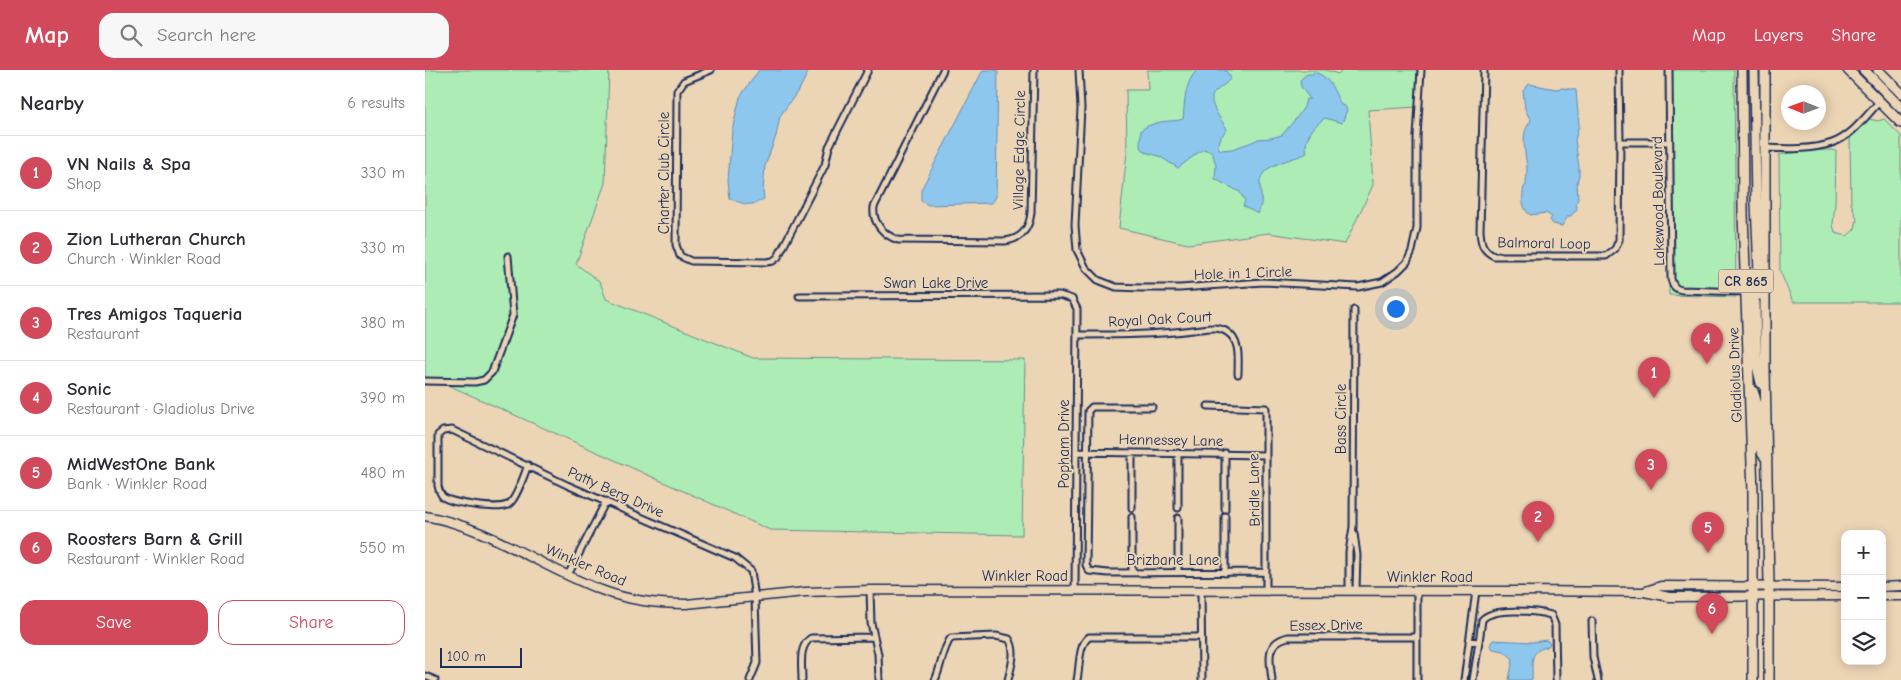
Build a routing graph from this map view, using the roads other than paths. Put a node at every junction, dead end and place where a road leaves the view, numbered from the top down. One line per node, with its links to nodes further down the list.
1 (711, 70): 2 (street, Charter Club Circle)
2 (868, 70)
3 (943, 70): 4 (street, Village Edge Circle)
4 (1034, 70)
5 (1079, 70): 6 (street, Hole in 1 Circle)
6 (1421, 70)
7 (1484, 70): 20 (street, Balmoral Loop)
8 (1619, 70): 20 (street, Balmoral Loop)
9 (1669, 70): 21 (street, Lakewood Boulevard)
10 (1742, 70): 24 (main road, Gladiolus Drive / CR 865)
11 (1754, 70): 29 (main road)
12 (1765, 70): 22 (main road, Gladiolus Drive / CR 865)
13 (1848, 70): 17 (main road)
14 (1864, 70): 18 (main road)
15 (1878, 70): 16 (main road)
16 (1901, 94)
17 (1879, 101): 19 (main road); 22 (street)
18 (1901, 108)
19 (1901, 124)
20 (1621, 142): 21 (street)
21 (1669, 142): 24 (street, Lakewood Boulevard)
22 (1765, 148): 29 (main road, Gladiolus Drive / CR 865)
23 (507, 256): 32 (street)
24 (1747, 292): 31 (main road, Gladiolus Drive / CR 865); 33 (main road)
25 (799, 296): 26 (street, Swan Lake Drive)
26 (1072, 299): 28 (street, Popham Drive)
27 (1354, 310): 66 (street, Bass Circle)
28 (1077, 335): 30 (street, Royal Oak Court); 36 (street, Popham Drive)
29 (1765, 368): 33 (main road, Gladiolus Drive / CR 865)
30 (1238, 374)
31 (1749, 379): 42 (main road); 57 (main road, Gladiolus Drive / CR 865)
32 (425, 381)
33 (1766, 403): 42 (main road, Gladiolus Drive / CR 865)
34 (1208, 406): 41 (street, Bridle Lane)
35 (1152, 407): 37 (street)
36 (1076, 452): 37 (street, Hennessey Lane); 63 (street, Popham Drive)
37 (1087, 452): 38 (street, Hennessey Lane); 54 (street, Brizbane Lane)
38 (1132, 452): 39 (street, Hennessey Lane); 45 (street)
39 (1178, 453): 40 (street, Hennessey Lane); 46 (street)
40 (1225, 453): 41 (street, Hennessey Lane); 47 (street)
41 (1266, 455): 53 (street, Bridle Lane)
42 (1767, 459): 58 (main road, Gladiolus Drive / CR 865)
43 (528, 465): 43 (street, Patty Berg Drive); 44 (street, Patty Berg Drive)
44 (606, 501): 56 (street); 75 (street, Patty Berg Drive)
45 (1132, 508)
46 (1178, 508)
47 (1225, 509)
48 (425, 516): 56 (street, Winkler Road)
49 (1225, 516): 55 (street)
50 (1132, 517): 54 (street)
51 (1178, 518): 52 (street)
52 (1178, 572): 54 (street, Brizbane Lane); 55 (street, Brizbane Lane)
53 (1266, 572): 55 (street, Brizbane Lane); 65 (street, Bridle Lane)
54 (1132, 573)
55 (1225, 573)
56 (568, 575): 75 (street, Winkler Road)
57 (1754, 586): 58 (street, Winkler Road); 69 (street, Winkler Road); 73 (main road, Gladiolus Drive / CR 865)
58 (1769, 586): 60 (street, Winkler Road); 74 (main road, Gladiolus Drive / CR 865)
59 (1901, 586): 61 (street)
60 (1841, 587)
61 (1886, 587)
62 (870, 590): 63 (street, Winkler Road); 75 (street, Winkler Road); 78 (street)
63 (1075, 590): 64 (street, Winkler Road)
64 (1201, 590): 65 (street, Winkler Road); 77 (street)
65 (1266, 590): 66 (street, Winkler Road)
66 (1353, 590): 67 (street, Winkler Road)
67 (1417, 590): 68 (street, Winkler Road); 79 (street)
68 (1476, 591): 69 (street, Winkler Road); 80 (street)
69 (1644, 592): 73 (street, Winkler Road)
70 (1841, 596): 74 (street, Winkler Road)
71 (1886, 596): 72 (street)
72 (1901, 596)
73 (1753, 597): 74 (street, Winkler Road); 97 (main road, Gladiolus Drive / CR 865)
74 (1769, 597): 98 (main road, Gladiolus Drive / CR 865)
75 (755, 598): 84 (street, Patty Berg Drive)
76 (1592, 621): 96 (street)
77 (1200, 636): 89 (street); 90 (street)
78 (873, 637): 85 (street); 86 (street)
79 (1417, 637): 91 (street, Essex Drive); 92 (street)
80 (1469, 641): 81 (street); 93 (street)
81 (1479, 642): 94 (street); 95 (street)
82 (425, 676): 83 (street)
83 (435, 680)
84 (750, 680)
85 (802, 680)
86 (879, 680)
87 (935, 680): 88 (street)
88 (1008, 680)
89 (1077, 680)
90 (1202, 680)
91 (1272, 680)
92 (1417, 680)
93 (1464, 680)
94 (1473, 680)
95 (1556, 680)
96 (1597, 680)
97 (1753, 680)
98 (1769, 680)

